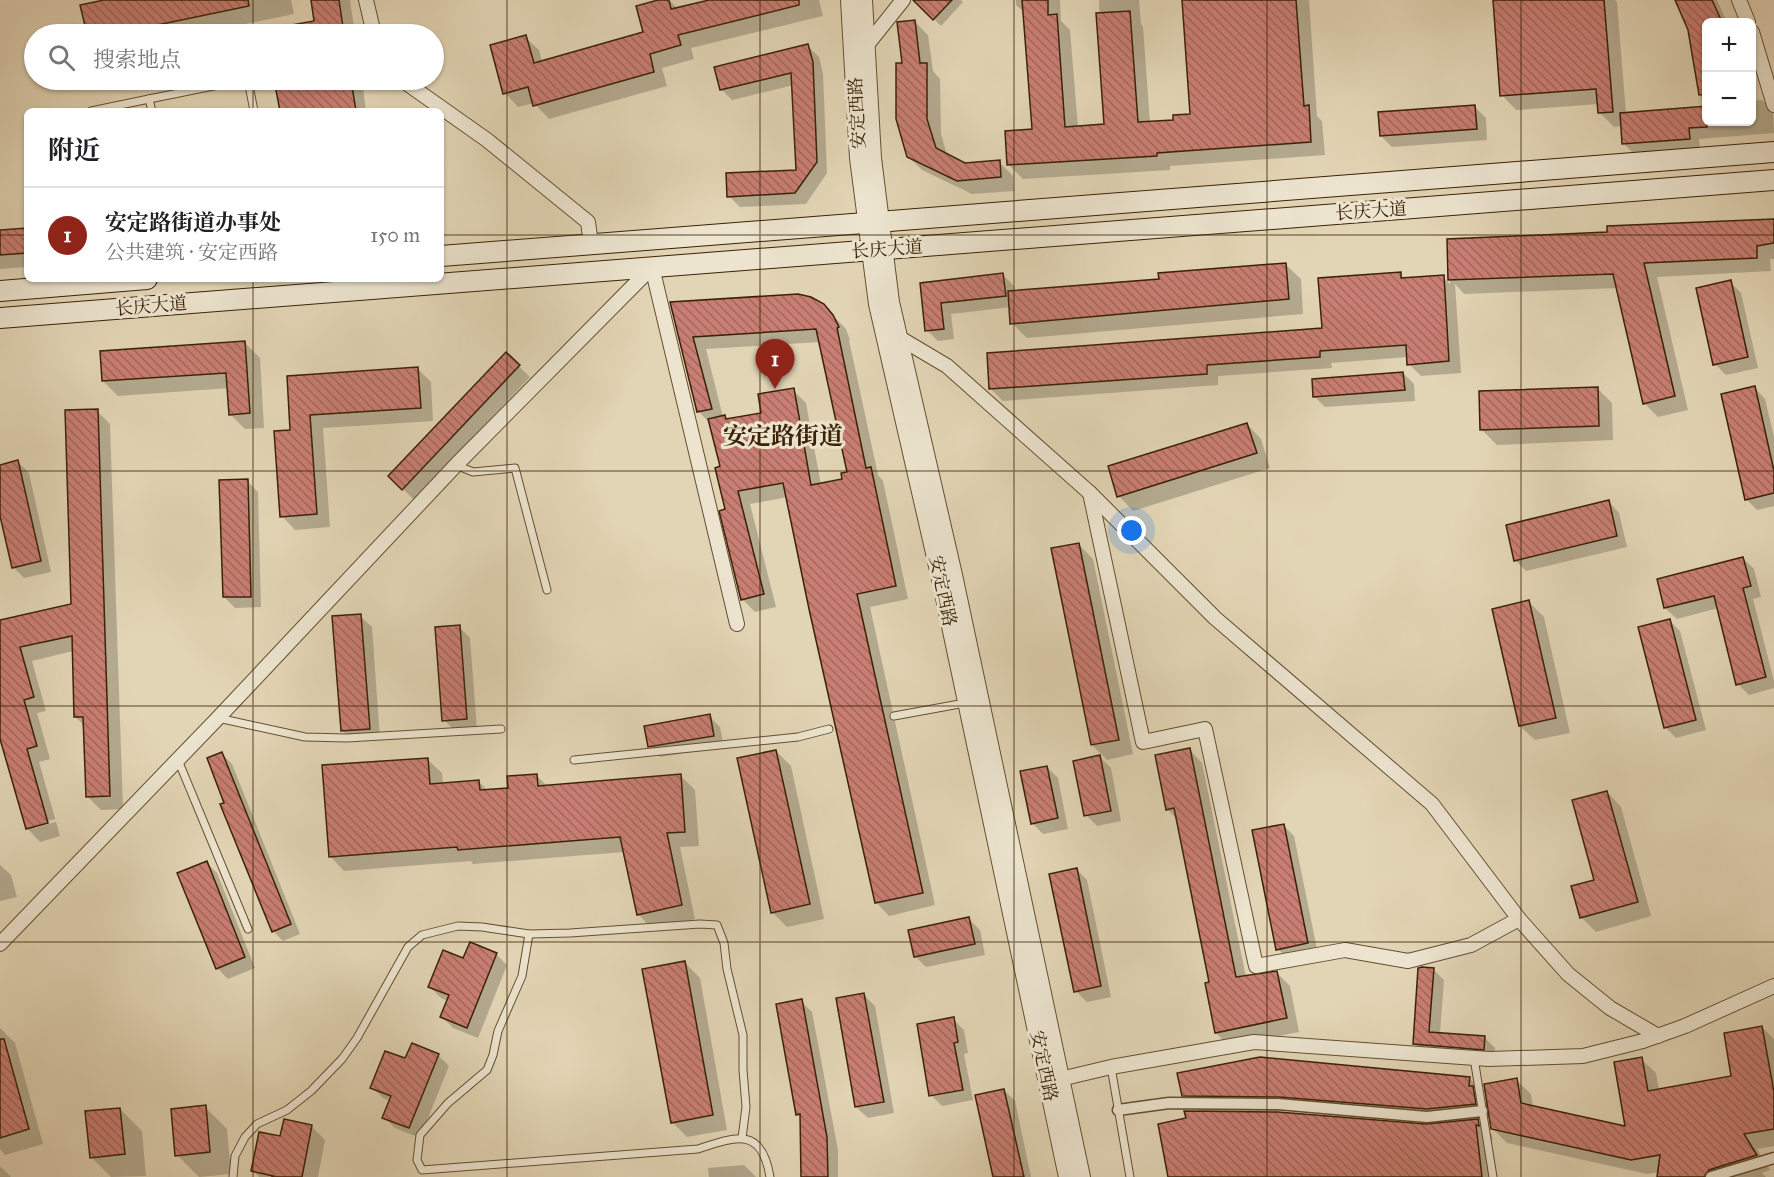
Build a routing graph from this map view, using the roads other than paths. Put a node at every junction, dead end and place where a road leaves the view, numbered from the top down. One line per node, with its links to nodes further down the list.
1 (366, 0): 7 (street)
2 (850, 0): 10 (street, 安定西路)
3 (864, 0): 9 (street, 安定西路)
4 (903, 0): 9 (street)
5 (1739, 0): 6 (street)
6 (1746, 18)
7 (372, 24)
8 (1756, 45): 15 (street)
9 (866, 46): 10 (street); 23 (street, 安定西路)
10 (854, 62): 23 (street, 安定西路)
11 (194, 90): 14 (lane)
12 (250, 90): 18 (lane)
13 (416, 90): 19 (street)
14 (149, 99): 16 (lane); 17 (lane)
15 (1774, 105)
16 (106, 108)
17 (151, 108)
18 (253, 108)
19 (442, 108)
20 (444, 110): 24 (street)
21 (1774, 152): 23 (main road, 长庆大道)
22 (1774, 180): 25 (main road, 长庆大道)
23 (873, 222): 24 (main road, 长庆大道); 25 (street, 安定西路)
24 (591, 244): 26 (main road, 长庆大道)
25 (876, 250): 27 (main road, 长庆大道); 31 (street, 安定西路)
26 (444, 256)
27 (652, 267): 30 (main road, 长庆大道); 32 (street); 35 (street)
28 (110, 282): 29 (main road, 长庆大道)
29 (0, 291)
30 (0, 318)
31 (891, 333): 33 (street); 36 (street, 安定西路); 51 (street, 安定西路)
32 (456, 465): 34 (lane); 38 (street)
33 (1090, 493): 43 (street); 43 (street)
34 (547, 590)
35 (737, 624)
36 (967, 702): 37 (lane); 51 (street, 安定西路)
37 (894, 716)
38 (218, 718): 39 (lane); 41 (street)
39 (501, 729)
40 (829, 729): 42 (lane)
41 (178, 760): 44 (lane); 46 (street)
42 (574, 760)
43 (1519, 919): 48 (street)
44 (248, 929)
45 (529, 934): 54 (lane); 54 (lane); 56 (lane)
46 (0, 944)
47 (1774, 986): 48 (street)
48 (1658, 1036): 49 (street)
49 (1474, 1058): 50 (street); 53 (lane)
50 (1111, 1067): 51 (street); 52 (lane)
51 (1053, 1081): 58 (street, 安定西路); 59 (street, 安定西路)
52 (1119, 1110): 53 (street); 60 (lane)
53 (1482, 1111): 61 (lane)
54 (742, 1138): 57 (lane)
55 (1774, 1158): 62 (street)
56 (233, 1177)
57 (770, 1177)
58 (1068, 1177)
59 (1081, 1177)
60 (1130, 1177)
61 (1493, 1177)
62 (1711, 1177)

